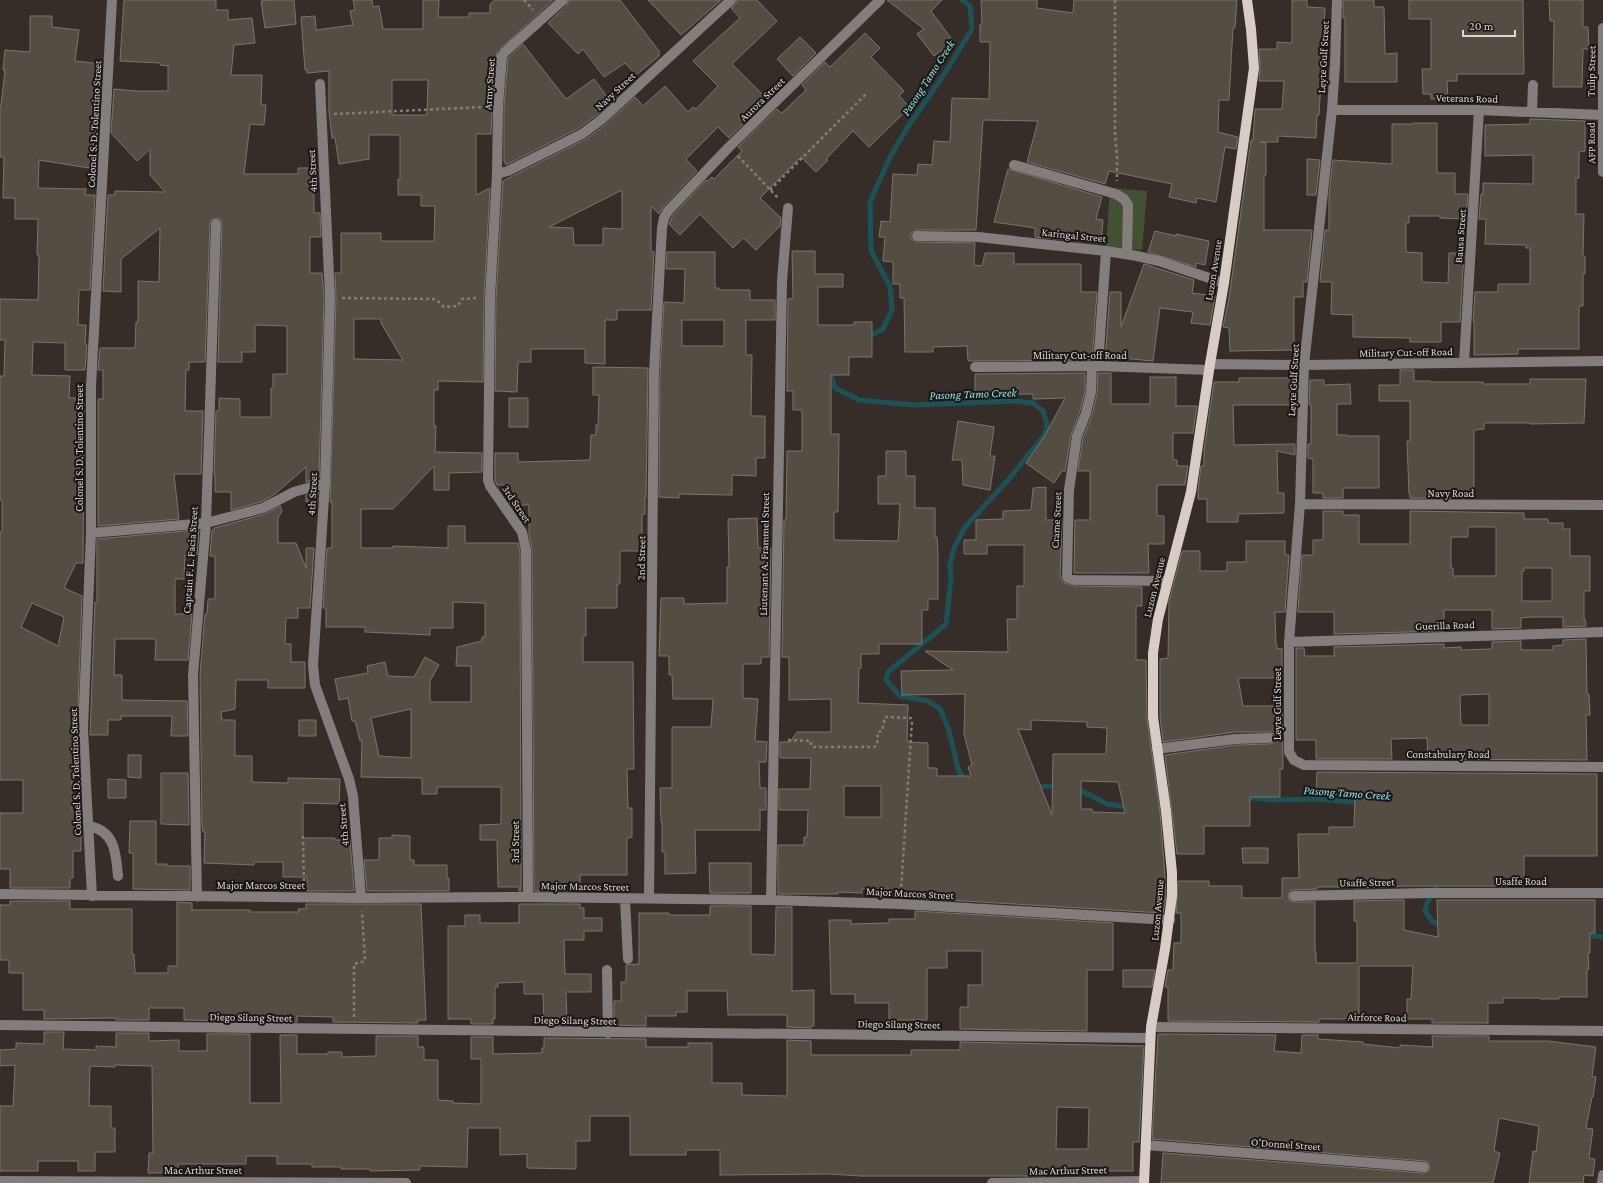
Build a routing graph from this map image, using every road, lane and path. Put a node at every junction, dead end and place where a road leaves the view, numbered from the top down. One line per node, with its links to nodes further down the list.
1 (112, 0): 43 (street, Colonel S. D. Tolentino Street)
2 (564, 0): 12 (street, Army Street)
3 (732, 0): 21 (street, Navy Street)
4 (880, 0): 18 (street, Aurora Street)
5 (1115, 0): 23 (path)
6 (1247, 0): 30 (main road, Luzon Avenue)
7 (1337, 0): 13 (street, Leyte Gulf Street)
8 (1603, 28): 17 (street, Tulip Street)
9 (320, 84): 16 (street, 4th Street)
10 (1533, 85): 15 (street)
11 (866, 94): 22 (path)
12 (498, 107): 16 (path); 21 (street, Army Street)
13 (1332, 110): 14 (street, Veterans Road); 35 (street, Leyte Gulf Street)
14 (1480, 110): 15 (street, Veterans Road); 34 (street, Bausa Street)
15 (1532, 112): 17 (street, Veterans Road)
16 (321, 115): 31 (street, 4th Street)
17 (1603, 115): 20 (street, AFP Road)
18 (729, 147): 22 (path); 25 (street, Aurora Street)
19 (1014, 165): 23 (street)
20 (1603, 172)
21 (497, 174): 32 (street, 3rd Street)
22 (770, 190): 24 (path)
23 (1116, 194): 29 (street)
24 (788, 208): 48 (street, Liutenant A. Frammel Street)
25 (664, 218): 65 (street, 2nd Street)
26 (216, 224): 42 (street, Captain F. L. Facia Street)
27 (916, 236): 28 (street, Karingal Street)
28 (1106, 251): 29 (street, Karingal Street); 36 (street)
29 (1127, 254): 30 (street, Karingal Street)
30 (1224, 283): 38 (main road, Luzon Avenue)
31 (330, 297): 32 (path); 39 (street, 4th Street)
32 (490, 298): 61 (street, 3rd Street)
33 (1603, 361): 34 (street, Military Cut-off Road)
34 (1464, 363): 35 (street, Military Cut-off Road)
35 (1304, 365): 38 (street, Military Cut-off Road); 40 (street, Leyte Gulf Street)
36 (1095, 366): 37 (street, Military Cut-off Road); 38 (street, Military Cut-off Road); 44 (street, Crame Street)
37 (975, 367)
38 (1209, 367): 44 (main road, Luzon Avenue)
39 (325, 483): 42 (street); 63 (street, 4th Street)
40 (1300, 504): 41 (street, Navy Road); 46 (street, Leyte Gulf Street)
41 (1603, 505)
42 (206, 523): 43 (street); 60 (street, Captain F. L. Facia Street)
43 (91, 533): 52 (street, Colonel S. D. Tolentino Street)
44 (1167, 581): 49 (main road, Luzon Avenue)
45 (1603, 632): 46 (street, Guerilla Road)
46 (1288, 642): 50 (street, Leyte Gulf Street)
47 (1269, 738): 49 (street)
48 (773, 740): 66 (street, Liutenant A. Frammel Street); 67 (path)
49 (1157, 749): 68 (main road, Luzon Avenue)
50 (1294, 760): 51 (street, Constabulary Road)
51 (1603, 767)
52 (89, 826): 54 (street); 58 (street, Colonel S. D. Tolentino Street)
53 (303, 836): 62 (path)
54 (118, 876)
55 (1440, 893): 56 (street, Usaffe Road); 59 (street, Usaffe Street)
56 (1603, 893)
57 (0, 894): 58 (street, Major Marcos Street)
58 (92, 896): 60 (street, Major Marcos Street)
59 (1294, 896)
60 (197, 897): 62 (street, Major Marcos Street)
61 (528, 897): 63 (street, Major Marcos Street); 64 (street, Major Marcos Street)
62 (304, 898): 63 (street, Major Marcos Street)
63 (361, 898): 73 (path)
64 (625, 899): 65 (street, Major Marcos Street); 69 (street)
65 (649, 899): 66 (street, Major Marcos Street)
66 (771, 900): 67 (street, Major Marcos Street)
67 (900, 904): 68 (street, Major Marcos Street)
68 (1170, 920): 72 (main road, Luzon Avenue)
69 (628, 959)
70 (607, 970): 75 (street)
71 (0, 1025): 73 (street, Diego Silang Street)
72 (1151, 1027): 74 (street, Airforce Road); 76 (main road, Luzon Avenue)
73 (355, 1030): 75 (street, Diego Silang Street)
74 (1603, 1031)
75 (608, 1033): 76 (street, Diego Silang Street)
76 (1150, 1038): 77 (main road, Luzon Avenue)
77 (1146, 1145): 78 (street, O'Donnel Street); 81 (main road, Luzon Avenue)
78 (1424, 1166)
79 (1603, 1175): 84 (street)
80 (2, 1182): 82 (street, Mac Arthur Street)
81 (1144, 1182): 83 (street, Mac Arthur Street)
82 (406, 1183)
83 (992, 1183)
84 (1602, 1183)

